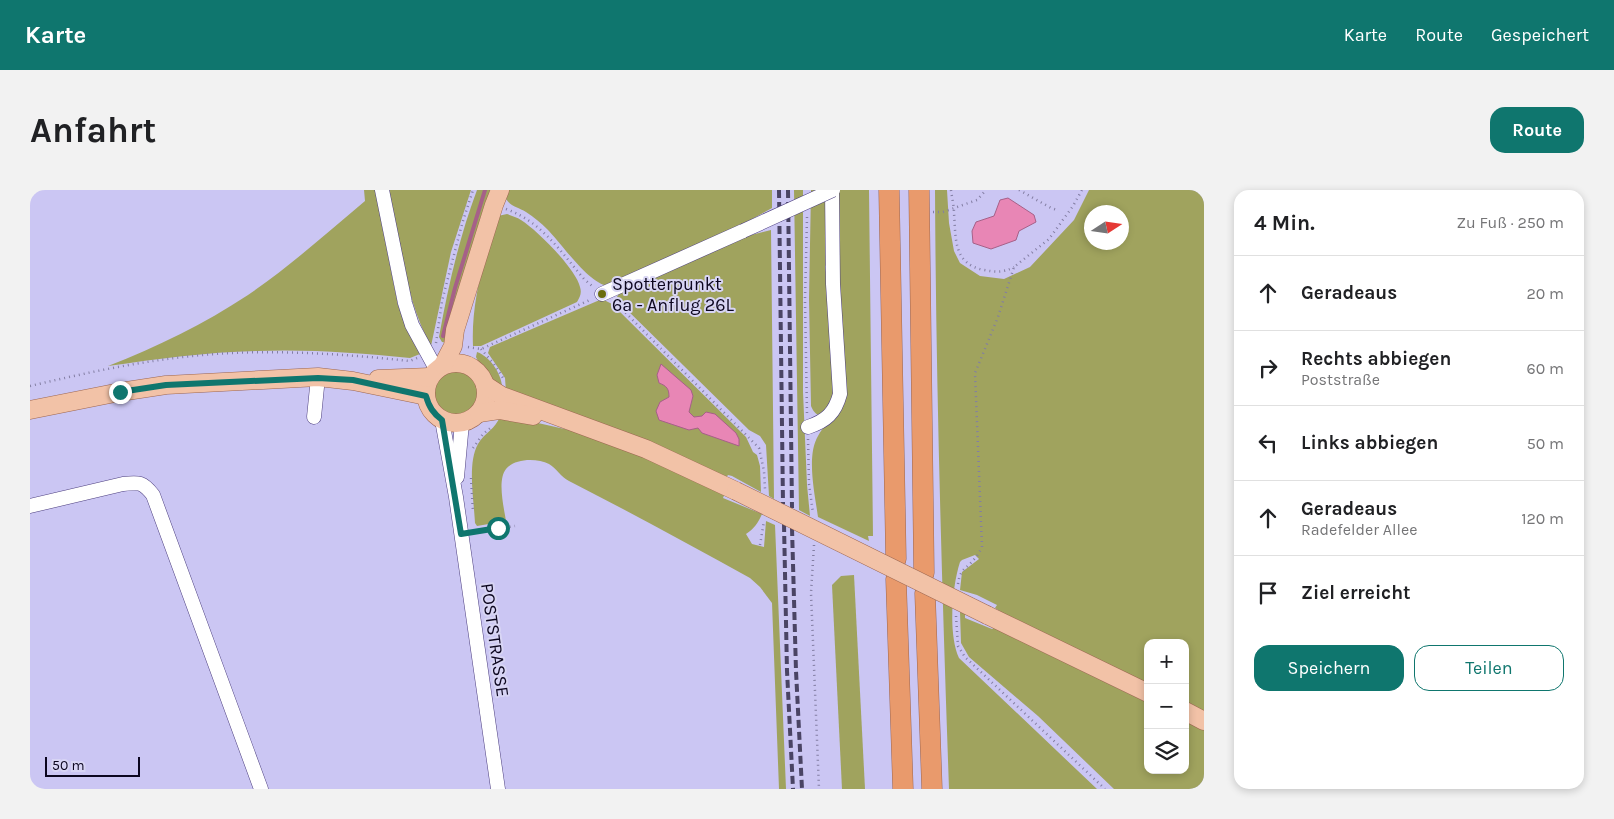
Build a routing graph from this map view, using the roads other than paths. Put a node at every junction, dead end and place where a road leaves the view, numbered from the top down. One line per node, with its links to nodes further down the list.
1 (382, 190): 9 (street)
2 (832, 190): 7 (street, bridge); 20 (street)
3 (889, 190): 23 (highway)
4 (919, 190): 24 (highway)
5 (497, 197): 6 (main road)
6 (479, 253): 8 (main road); 9 (main road)
7 (602, 294)
8 (466, 364): 9 (main road); 12 (main road)
9 (436, 370): 11 (main road); 13 (main road)
10 (318, 378): 11 (main road); 14 (main road); 16 (street)
11 (353, 380): 13 (main road)
12 (485, 385): 15 (main road); 18 (main road)
13 (426, 396): 17 (main road)
14 (30, 410)
15 (479, 413): 18 (main road); 19 (main road)
16 (314, 417)
17 (442, 420): 19 (main road); 21 (street, POSTSTRASSE)
18 (570, 422): 27 (main road, bridge)
19 (462, 423): 21 (street, POSTSTRASSE)
20 (808, 427)
21 (456, 497): 31 (street, POSTSTRASSE)
22 (30, 506): 30 (street)
23 (896, 559)
24 (924, 573)
25 (896, 579): 32 (highway)
26 (925, 593): 33 (highway)
27 (1144, 691)
28 (1189, 713): 29 (main road)
29 (1204, 721)
30 (261, 789)
31 (498, 789)
32 (903, 789)
33 (932, 789)

